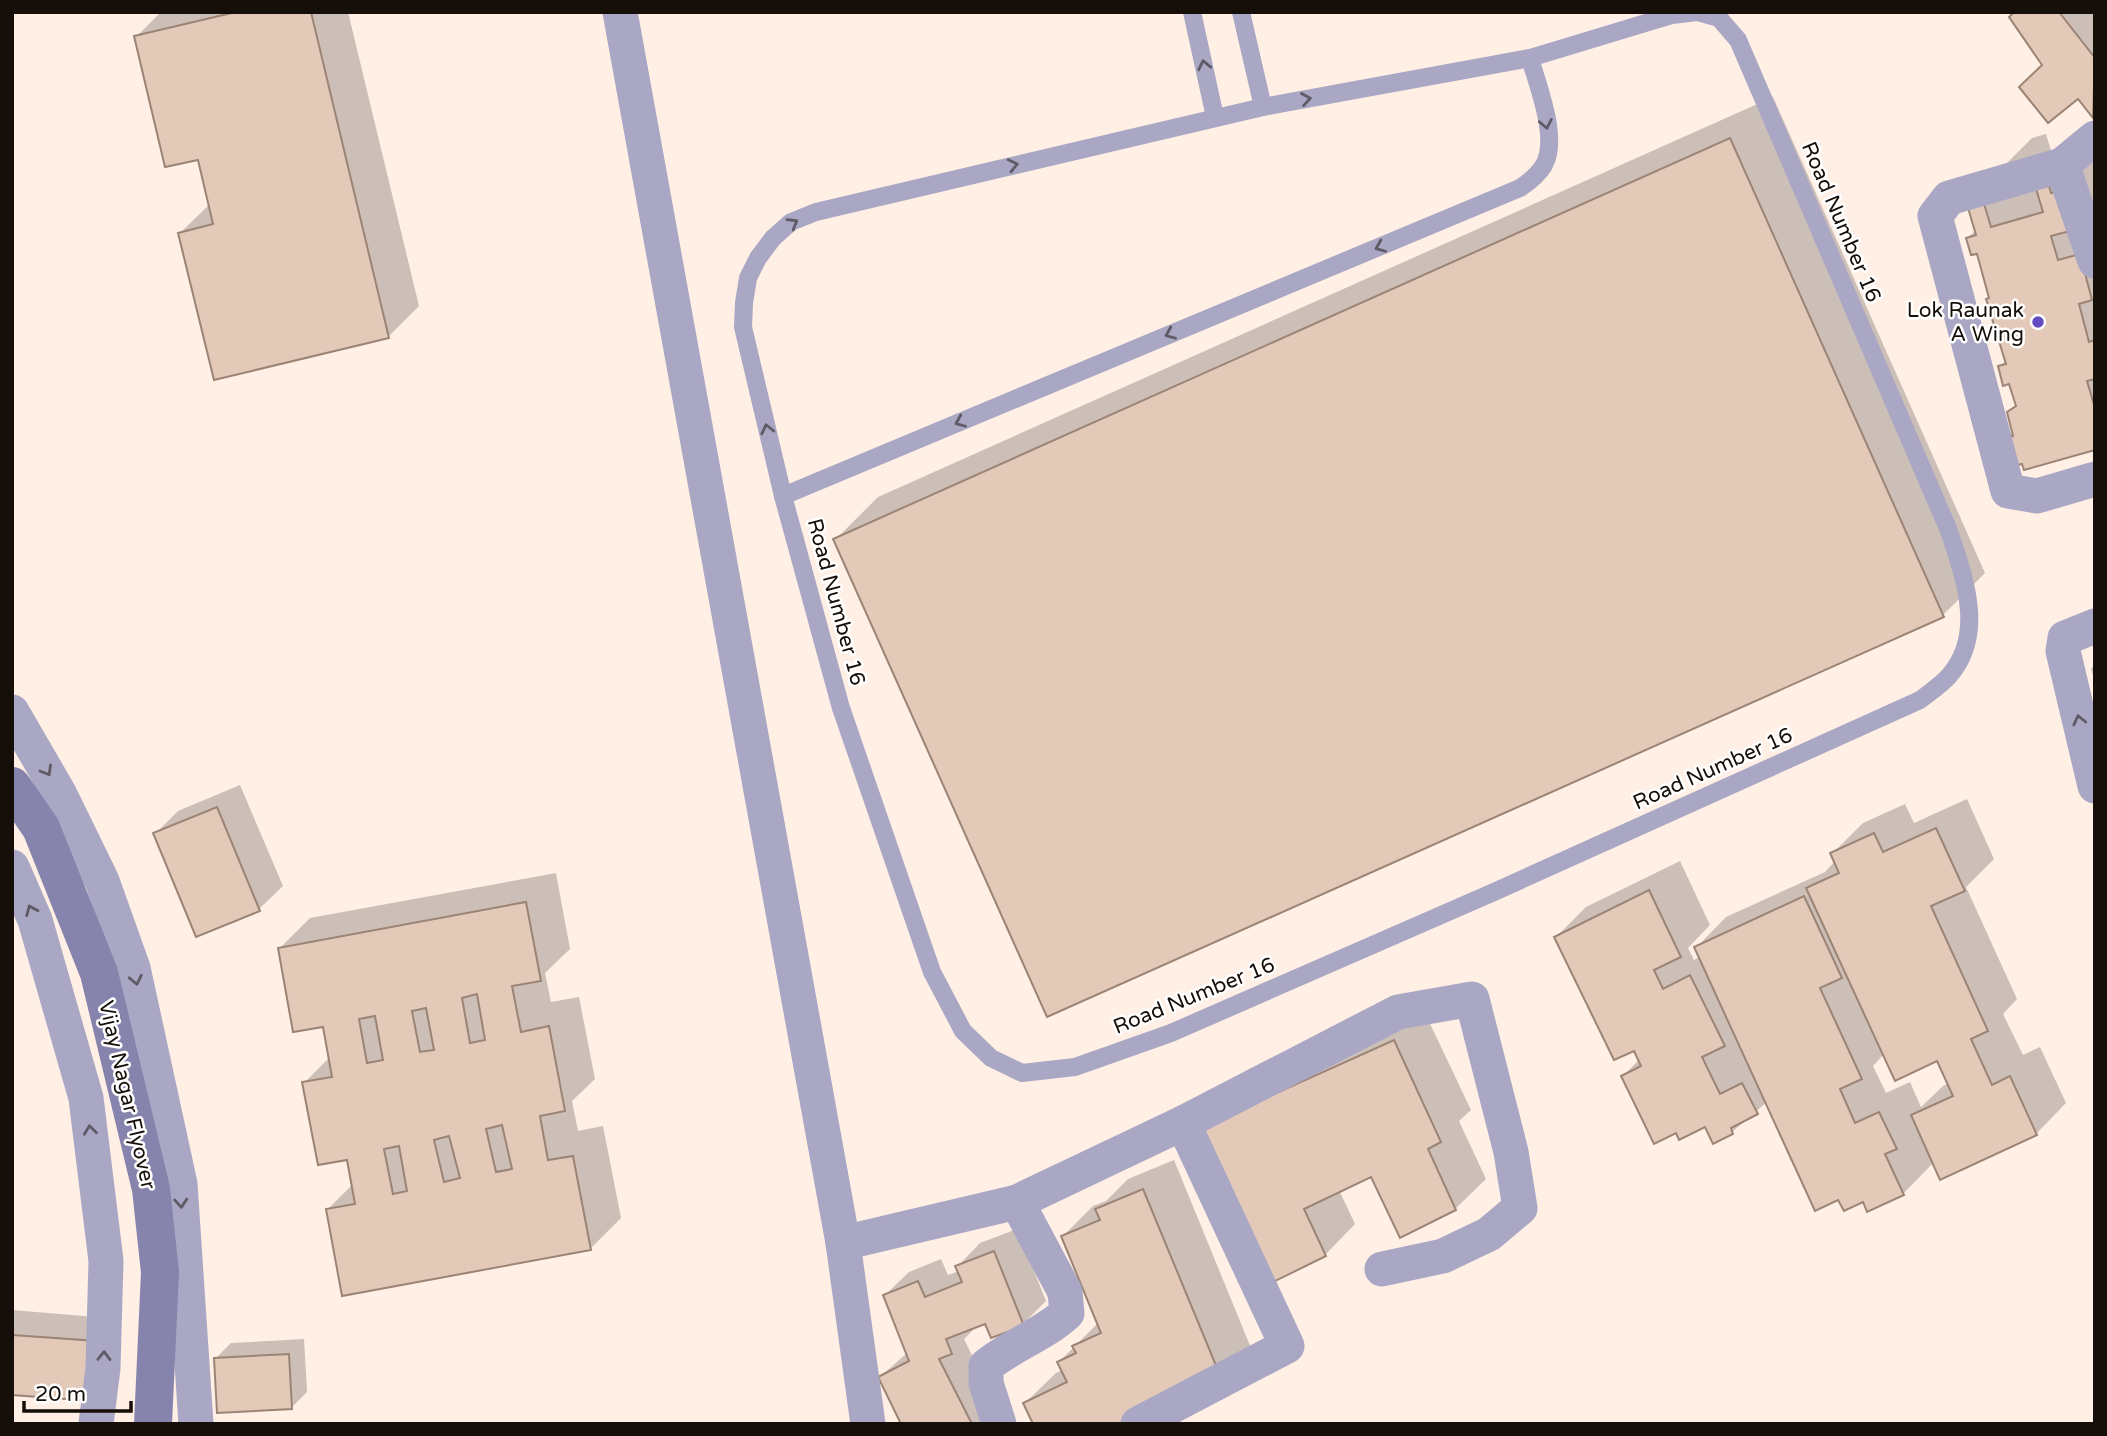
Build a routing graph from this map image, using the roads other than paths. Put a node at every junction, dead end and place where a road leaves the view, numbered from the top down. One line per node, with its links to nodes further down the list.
1 (620, 12): 20 (street)
2 (1192, 12): 7 (lane, one-way to 2)
3 (1241, 12): 6 (lane)
4 (1697, 12): 5 (lane, Road Number 16); 12 (lane, Road Number 16)
5 (1531, 58): 6 (lane, Road Number 16, one-way to 5); 12 (lane, one-way to 12)
6 (1263, 107): 7 (lane, Road Number 16)
7 (1215, 117): 12 (lane, Road Number 16, one-way to 7)
8 (2095, 138): 9 (street)
9 (2062, 165): 10 (street); 11 (street)
10 (2095, 261)
11 (2095, 479)
12 (783, 496)
13 (2095, 626): 16 (street, one-way to 13)
14 (12, 712): 24 (street, one-way to 24)
15 (12, 786): 23 (main road, Vijay Nagar Flyover)
16 (2095, 786)
17 (12, 867): 22 (street, one-way to 17)
18 (1183, 1123): 19 (street); 21 (street); 27 (street)
19 (1017, 1202): 20 (street); 26 (street)
20 (843, 1243): 25 (street)
21 (1382, 1269)
22 (96, 1424)
23 (153, 1424)
24 (196, 1424)
25 (868, 1424)
26 (999, 1424)
27 (1138, 1424)

